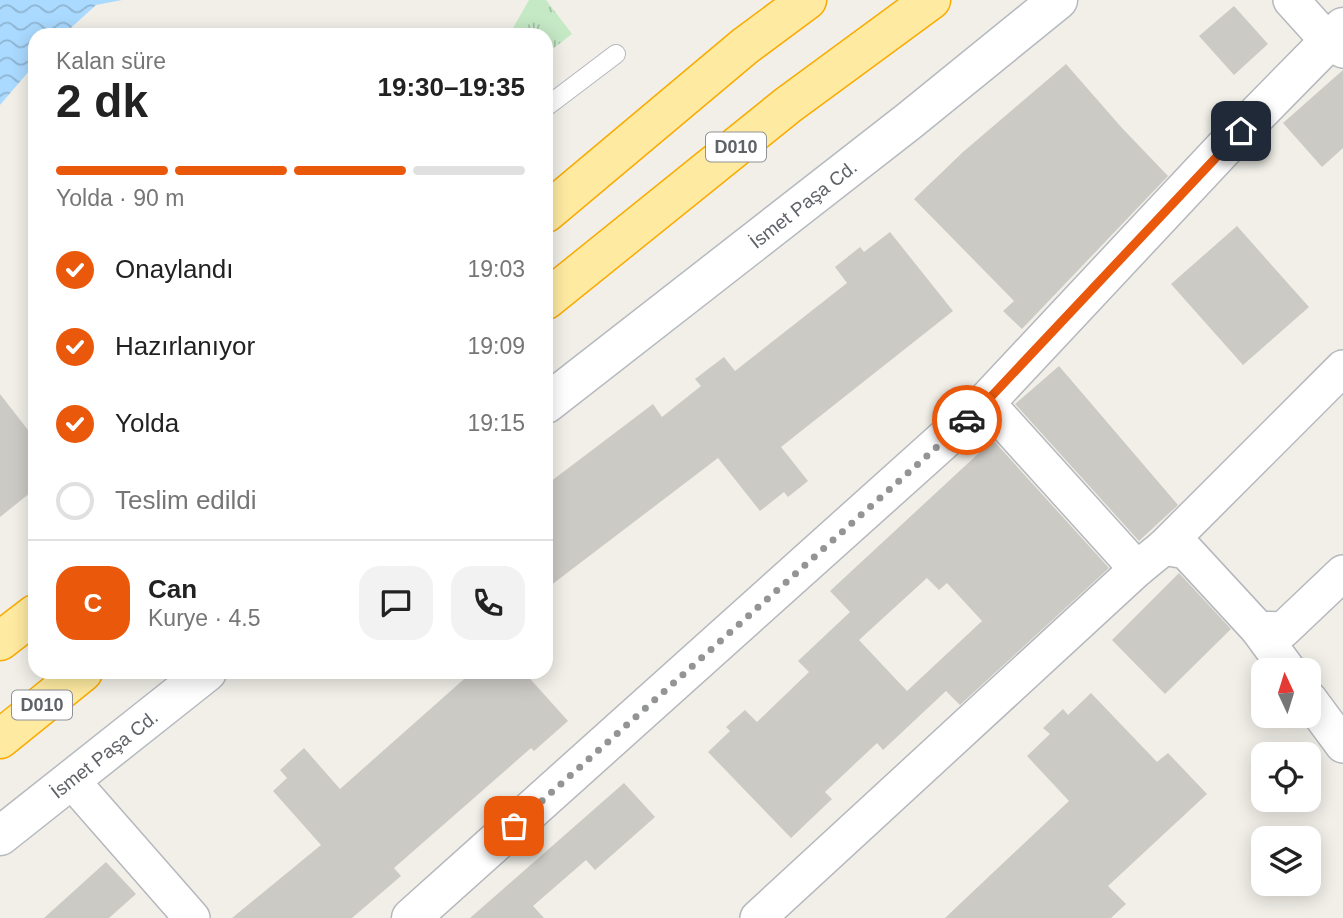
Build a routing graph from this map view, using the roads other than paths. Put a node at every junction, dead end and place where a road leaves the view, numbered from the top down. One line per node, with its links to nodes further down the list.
1 (788, 0): 7 (highway)
2 (807, 0): 7 (highway)
3 (931, 0): 11 (highway, D010)
4 (1058, 0): 13 (street, İsmet Paşa Cd.)
5 (1291, 0): 6 (street)
6 (1338, 39): 14 (street)
7 (745, 46): 10 (highway)
8 (616, 54): 9 (lane)
9 (553, 102)
10 (553, 207)
11 (553, 294)
12 (1343, 368): 15 (street)
13 (553, 399)
14 (986, 402): 16 (street); 30 (street)
15 (1164, 547): 16 (street); 19 (street)
16 (1137, 569): 31 (street)
17 (1343, 573): 19 (street)
18 (28, 619): 20 (highway)
19 (1258, 629): 21 (street)
20 (0, 641)
21 (1279, 658)
22 (74, 679): 25 (highway, D010)
23 (198, 679): 27 (street, İsmet Paşa Cd.)
24 (1321, 715): 26 (street)
25 (0, 739)
26 (1343, 745)
27 (71, 780): 28 (street, İsmet Paşa Cd.); 29 (street)
28 (0, 836)
29 (192, 918)
30 (411, 918)
31 (758, 918)

